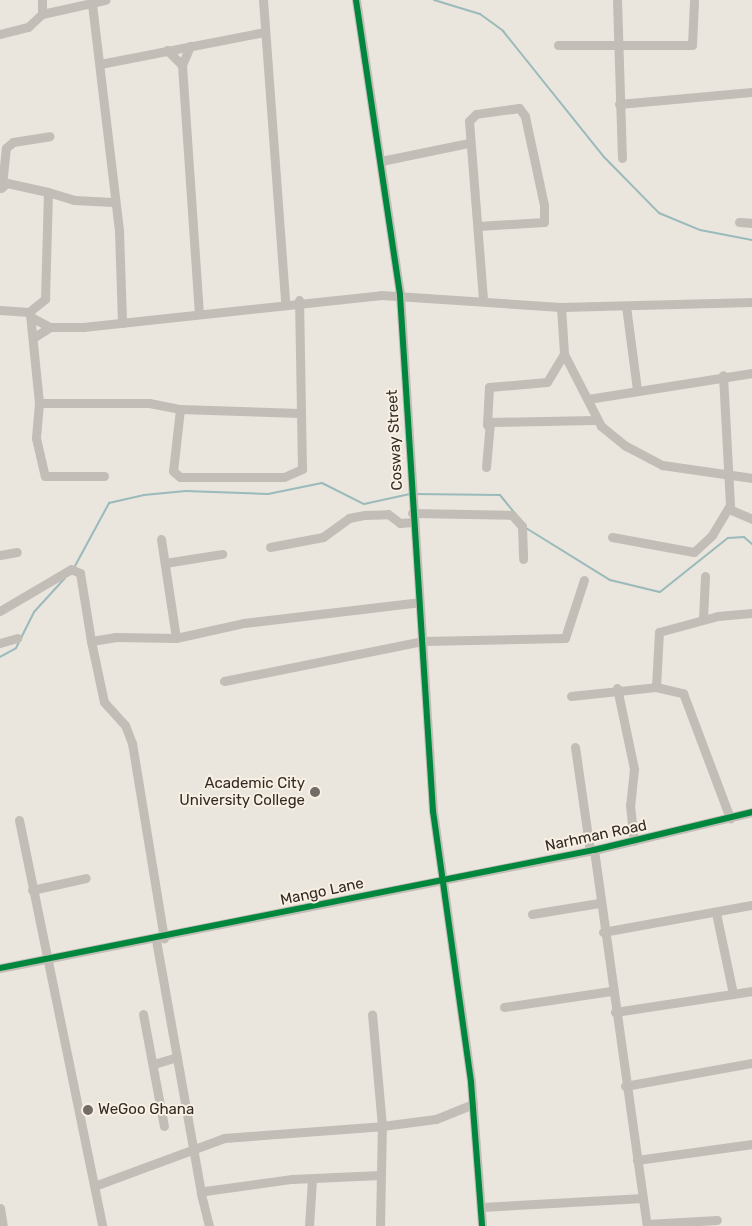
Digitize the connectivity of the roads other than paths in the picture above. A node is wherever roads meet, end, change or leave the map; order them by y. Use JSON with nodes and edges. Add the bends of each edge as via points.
{"nodes":[{"id":1,"x":42,"y":0,"type":"edge"},
{"id":2,"x":105,"y":0,"type":"edge"},
{"id":3,"x":263,"y":0,"type":"edge"},
{"id":4,"x":356,"y":0,"type":"edge"},
{"id":5,"x":617,"y":0,"type":"edge"},
{"id":6,"x":694,"y":0,"type":"edge"},
{"id":7,"x":92,"y":4,"type":"junction"},
{"id":8,"x":42,"y":14,"type":"junction"},
{"id":9,"x":265,"y":32,"type":"junction"},
{"id":10,"x":0,"y":34,"type":"edge"},
{"id":11,"x":558,"y":44,"type":"dead end"},
{"id":12,"x":190,"y":46,"type":"junction"},
{"id":13,"x":618,"y":46,"type":"junction"},
{"id":14,"x":167,"y":50,"type":"junction"},
{"id":15,"x":100,"y":64,"type":"junction"},
{"id":16,"x":182,"y":65,"type":"junction"},
{"id":17,"x":752,"y":92,"type":"edge"},
{"id":18,"x":619,"y":104,"type":"junction"},
{"id":19,"x":50,"y":136,"type":"dead end"},
{"id":20,"x":469,"y":143,"type":"junction"},
{"id":21,"x":622,"y":158,"type":"dead end"},
{"id":22,"x":381,"y":161,"type":"junction"},
{"id":23,"x":1,"y":188,"type":"edge"},
{"id":24,"x":48,"y":192,"type":"junction"},
{"id":25,"x":113,"y":202,"type":"junction"},
{"id":26,"x":738,"y":222,"type":"dead end"},
{"id":27,"x":752,"y":223,"type":"edge"},
{"id":28,"x":478,"y":226,"type":"junction"},
{"id":29,"x":400,"y":295,"type":"junction"},
{"id":30,"x":483,"y":298,"type":"junction"},
{"id":31,"x":299,"y":300,"type":"junction"},
{"id":32,"x":752,"y":302,"type":"edge"},
{"id":33,"x":285,"y":303,"type":"junction"},
{"id":34,"x":626,"y":306,"type":"junction"},
{"id":35,"x":561,"y":307,"type":"junction"},
{"id":36,"x":0,"y":310,"type":"edge"},
{"id":37,"x":199,"y":313,"type":"junction"},
{"id":38,"x":30,"y":314,"type":"junction"},
{"id":39,"x":122,"y":323,"type":"junction"},
{"id":40,"x":50,"y":327,"type":"junction"},
{"id":41,"x":33,"y":338,"type":"junction"},
{"id":42,"x":564,"y":354,"type":"junction"},
{"id":43,"x":752,"y":373,"type":"edge"},
{"id":44,"x":723,"y":376,"type":"junction"},
{"id":45,"x":637,"y":390,"type":"junction"},
{"id":46,"x":588,"y":399,"type":"junction"},
{"id":47,"x":39,"y":403,"type":"junction"},
{"id":48,"x":180,"y":409,"type":"junction"},
{"id":49,"x":300,"y":414,"type":"junction"},
{"id":50,"x":594,"y":420,"type":"junction"},
{"id":51,"x":487,"y":425,"type":"junction"},
{"id":52,"x":486,"y":467,"type":"dead end"},
{"id":53,"x":104,"y":476,"type":"dead end"},
{"id":54,"x":728,"y":476,"type":"junction"},
{"id":55,"x":752,"y":478,"type":"edge"},
{"id":56,"x":729,"y":509,"type":"junction"},
{"id":57,"x":412,"y":515,"type":"junction"},
{"id":58,"x":752,"y":519,"type":"edge"},
{"id":59,"x":612,"y":537,"type":"dead end"},
{"id":60,"x":161,"y":539,"type":"dead end"},
{"id":61,"x":270,"y":547,"type":"dead end"},
{"id":62,"x":16,"y":552,"type":"dead end"},
{"id":63,"x":222,"y":554,"type":"dead end"},
{"id":64,"x":0,"y":555,"type":"edge"},
{"id":65,"x":523,"y":559,"type":"dead end"},
{"id":66,"x":165,"y":563,"type":"junction"},
{"id":67,"x":705,"y":576,"type":"dead end"},
{"id":68,"x":584,"y":580,"type":"dead end"},
{"id":69,"x":419,"y":602,"type":"junction"},
{"id":70,"x":0,"y":611,"type":"edge"},
{"id":71,"x":752,"y":613,"type":"edge"},
{"id":72,"x":703,"y":619,"type":"junction"},
{"id":73,"x":17,"y":638,"type":"dead end"},
{"id":74,"x":176,"y":638,"type":"junction"},
{"id":75,"x":91,"y":641,"type":"junction"},
{"id":76,"x":422,"y":641,"type":"junction"},
{"id":77,"x":0,"y":643,"type":"edge"},
{"id":78,"x":224,"y":681,"type":"dead end"},
{"id":79,"x":656,"y":687,"type":"junction"},
{"id":80,"x":617,"y":688,"type":"junction"},
{"id":81,"x":571,"y":696,"type":"dead end"},
{"id":82,"x":575,"y":747,"type":"dead end"},
{"id":83,"x":752,"y":812,"type":"edge"},
{"id":84,"x":730,"y":818,"type":"junction"},
{"id":85,"x":18,"y":820,"type":"dead end"},
{"id":86,"x":634,"y":841,"type":"junction"},
{"id":87,"x":592,"y":850,"type":"junction"},
{"id":88,"x":86,"y":878,"type":"dead end"},
{"id":89,"x":444,"y":880,"type":"junction"},
{"id":90,"x":32,"y":890,"type":"junction"},
{"id":91,"x":599,"y":903,"type":"junction"},
{"id":92,"x":752,"y":905,"type":"edge"},
{"id":93,"x":716,"y":913,"type":"junction"},
{"id":94,"x":532,"y":914,"type":"dead end"},
{"id":95,"x":604,"y":932,"type":"junction"},
{"id":96,"x":160,"y":939,"type":"junction"},
{"id":97,"x":48,"y":960,"type":"junction"},
{"id":98,"x":0,"y":968,"type":"edge"},
{"id":99,"x":611,"y":991,"type":"junction"},
{"id":100,"x":752,"y":991,"type":"edge"},
{"id":101,"x":733,"y":994,"type":"junction"},
{"id":102,"x":504,"y":1007,"type":"dead end"},
{"id":103,"x":615,"y":1012,"type":"junction"},
{"id":104,"x":143,"y":1014,"type":"dead end"},
{"id":105,"x":372,"y":1014,"type":"dead end"},
{"id":106,"x":178,"y":1058,"type":"junction"},
{"id":107,"x":752,"y":1063,"type":"edge"},
{"id":108,"x":154,"y":1064,"type":"junction"},
{"id":109,"x":625,"y":1086,"type":"junction"},
{"id":110,"x":473,"y":1104,"type":"junction"},
{"id":111,"x":164,"y":1126,"type":"dead end"},
{"id":112,"x":382,"y":1126,"type":"junction"},
{"id":113,"x":752,"y":1144,"type":"edge"},
{"id":114,"x":192,"y":1147,"type":"junction"},
{"id":115,"x":637,"y":1160,"type":"junction"},
{"id":116,"x":380,"y":1175,"type":"junction"},
{"id":117,"x":312,"y":1179,"type":"junction"},
{"id":118,"x":97,"y":1185,"type":"junction"},
{"id":119,"x":201,"y":1193,"type":"junction"},
{"id":120,"x":643,"y":1198,"type":"junction"},
{"id":121,"x":482,"y":1207,"type":"junction"},
{"id":122,"x":0,"y":1208,"type":"edge"},
{"id":123,"x":717,"y":1220,"type":"dead end"},
{"id":124,"x":647,"y":1225,"type":"edge"},
{"id":125,"x":3,"y":1226,"type":"edge"},
{"id":126,"x":102,"y":1226,"type":"edge"},
{"id":127,"x":210,"y":1226,"type":"edge"},
{"id":128,"x":309,"y":1226,"type":"edge"},
{"id":129,"x":380,"y":1226,"type":"edge"},
{"id":130,"x":482,"y":1226,"type":"edge"}],
"edges":[{"from":1,"to":8,"type":"street"},
{"from":2,"to":7,"type":"street"},
{"from":3,"to":9,"type":"street"},
{"from":4,"to":22,"type":"street","name":"Cosway Street"},
{"from":5,"to":13,"type":"street"},
{"from":6,"to":13,"type":"street","via":[[694,44]]},
{"from":7,"to":8,"type":"street"},
{"from":7,"to":15,"type":"street"},
{"from":8,"to":10,"type":"street","via":[[28,27]]},
{"from":9,"to":12,"type":"street"},
{"from":9,"to":33,"type":"street"},
{"from":11,"to":13,"type":"street"},
{"from":12,"to":14,"type":"street"},
{"from":12,"to":16,"type":"street"},
{"from":13,"to":18,"type":"street"},
{"from":14,"to":15,"type":"street"},
{"from":14,"to":16,"type":"street"},
{"from":15,"to":25,"type":"street"},
{"from":16,"to":37,"type":"street"},
{"from":17,"to":18,"type":"street"},
{"from":18,"to":21,"type":"street"},
{"from":19,"to":23,"type":"street","via":[[13,142],[6,148]]},
{"from":20,"to":22,"type":"street"},
{"from":20,"to":28,"type":"street"},
{"from":20,"to":28,"type":"street","via":[[472,117],[514,107],[523,111],[546,213],[539,223]]},
{"from":22,"to":29,"type":"street","name":"Cosway Street"},
{"from":23,"to":24,"type":"street"},
{"from":24,"to":25,"type":"street","via":[[74,200]]},
{"from":24,"to":38,"type":"street","via":[[47,291],[40,306]]},
{"from":25,"to":39,"type":"street","via":[[120,247]]},
{"from":26,"to":27,"type":"street"},
{"from":28,"to":30,"type":"street"},
{"from":29,"to":30,"type":"street"},
{"from":29,"to":31,"type":"street"},
{"from":29,"to":57,"type":"street","name":"Cosway Street"},
{"from":30,"to":35,"type":"street"},
{"from":31,"to":33,"type":"street"},
{"from":31,"to":49,"type":"street"},
{"from":32,"to":34,"type":"street"},
{"from":33,"to":37,"type":"street"},
{"from":34,"to":35,"type":"street"},
{"from":34,"to":45,"type":"street"},
{"from":35,"to":42,"type":"street"},
{"from":36,"to":38,"type":"street"},
{"from":37,"to":39,"type":"street"},
{"from":38,"to":40,"type":"street"},
{"from":38,"to":41,"type":"street"},
{"from":39,"to":40,"type":"street"},
{"from":40,"to":41,"type":"street"},
{"from":41,"to":47,"type":"street"},
{"from":42,"to":46,"type":"street"},
{"from":42,"to":51,"type":"street","via":[[547,382],[489,387]]},
{"from":43,"to":44,"type":"street"},
{"from":44,"to":45,"type":"street"},
{"from":44,"to":54,"type":"street"},
{"from":45,"to":46,"type":"street"},
{"from":46,"to":50,"type":"street"},
{"from":47,"to":48,"type":"street","via":[[149,402]]},
{"from":47,"to":53,"type":"street","via":[[36,438],[45,476]]},
{"from":48,"to":49,"type":"street"},
{"from":48,"to":49,"type":"street","via":[[173,471],[180,477],[296,474],[303,462]]},
{"from":50,"to":51,"type":"street"},
{"from":50,"to":54,"type":"street","via":[[626,446],[662,465]]},
{"from":51,"to":52,"type":"street"},
{"from":54,"to":55,"type":"street"},
{"from":54,"to":56,"type":"street"},
{"from":56,"to":58,"type":"street"},
{"from":56,"to":59,"type":"street","via":[[697,552]]},
{"from":57,"to":61,"type":"street","via":[[400,523],[388,514],[349,518],[323,537]]},
{"from":57,"to":65,"type":"street","via":[[512,515],[522,526]]},
{"from":57,"to":69,"type":"street","name":"Cosway Street"},
{"from":60,"to":66,"type":"street"},
{"from":62,"to":64,"type":"street"},
{"from":63,"to":66,"type":"street"},
{"from":66,"to":74,"type":"street"},
{"from":67,"to":72,"type":"street"},
{"from":68,"to":76,"type":"street","via":[[565,638]]},
{"from":69,"to":74,"type":"street","via":[[244,623]]},
{"from":69,"to":76,"type":"street","name":"Cosway Street"},
{"from":70,"to":75,"type":"street","via":[[64,572],[76,570],[80,573]]},
{"from":71,"to":72,"type":"street"},
{"from":72,"to":79,"type":"street","via":[[656,635]]},
{"from":73,"to":77,"type":"street"},
{"from":74,"to":75,"type":"street","via":[[115,637]]},
{"from":75,"to":96,"type":"street","via":[[104,702],[125,725],[132,743]]},
{"from":76,"to":78,"type":"street"},
{"from":76,"to":89,"type":"street","name":"Cosway Street","via":[[433,804]]},
{"from":79,"to":80,"type":"street"},
{"from":79,"to":84,"type":"street","via":[[685,696]]},
{"from":80,"to":81,"type":"street"},
{"from":80,"to":86,"type":"street","via":[[634,769],[630,805]]},
{"from":82,"to":87,"type":"street"},
{"from":83,"to":84,"type":"street","name":"Narhman Road"},
{"from":84,"to":86,"type":"street","name":"Narhman Road"},
{"from":85,"to":90,"type":"street"},
{"from":86,"to":87,"type":"street","name":"Narhman Road"},
{"from":87,"to":89,"type":"street","name":"Narhman Road"},
{"from":87,"to":91,"type":"street"},
{"from":88,"to":90,"type":"street"},
{"from":89,"to":96,"type":"street","name":"Mango Lane"},
{"from":89,"to":110,"type":"street","name":"Cosway Street"},
{"from":90,"to":97,"type":"street"},
{"from":91,"to":94,"type":"street"},
{"from":91,"to":95,"type":"street"},
{"from":92,"to":93,"type":"street"},
{"from":93,"to":95,"type":"street"},
{"from":93,"to":101,"type":"street"},
{"from":95,"to":99,"type":"street"},
{"from":96,"to":97,"type":"street","name":"Mango Lane"},
{"from":96,"to":106,"type":"street"},
{"from":97,"to":98,"type":"street","name":"Mango Lane"},
{"from":97,"to":118,"type":"street"},
{"from":99,"to":102,"type":"street"},
{"from":99,"to":103,"type":"street"},
{"from":100,"to":101,"type":"street"},
{"from":101,"to":103,"type":"street"},
{"from":103,"to":109,"type":"street"},
{"from":104,"to":108,"type":"street"},
{"from":105,"to":112,"type":"street"},
{"from":106,"to":108,"type":"street"},
{"from":106,"to":114,"type":"street"},
{"from":107,"to":109,"type":"street"},
{"from":108,"to":111,"type":"street"},
{"from":109,"to":115,"type":"street"},
{"from":110,"to":112,"type":"street","via":[[436,1119]]},
{"from":110,"to":121,"type":"street","name":"Cosway Street"},
{"from":112,"to":114,"type":"street","via":[[237,1135]]},
{"from":112,"to":116,"type":"street"},
{"from":113,"to":115,"type":"street"},
{"from":114,"to":118,"type":"street"},
{"from":114,"to":119,"type":"street"},
{"from":115,"to":120,"type":"street"},
{"from":116,"to":117,"type":"street"},
{"from":116,"to":129,"type":"street"},
{"from":117,"to":119,"type":"street"},
{"from":117,"to":128,"type":"street"},
{"from":118,"to":126,"type":"street"},
{"from":119,"to":127,"type":"street"},
{"from":120,"to":121,"type":"street"},
{"from":120,"to":124,"type":"street"},
{"from":121,"to":130,"type":"street","name":"Cosway Street"},
{"from":122,"to":125,"type":"street"},
{"from":123,"to":124,"type":"street"}]}
